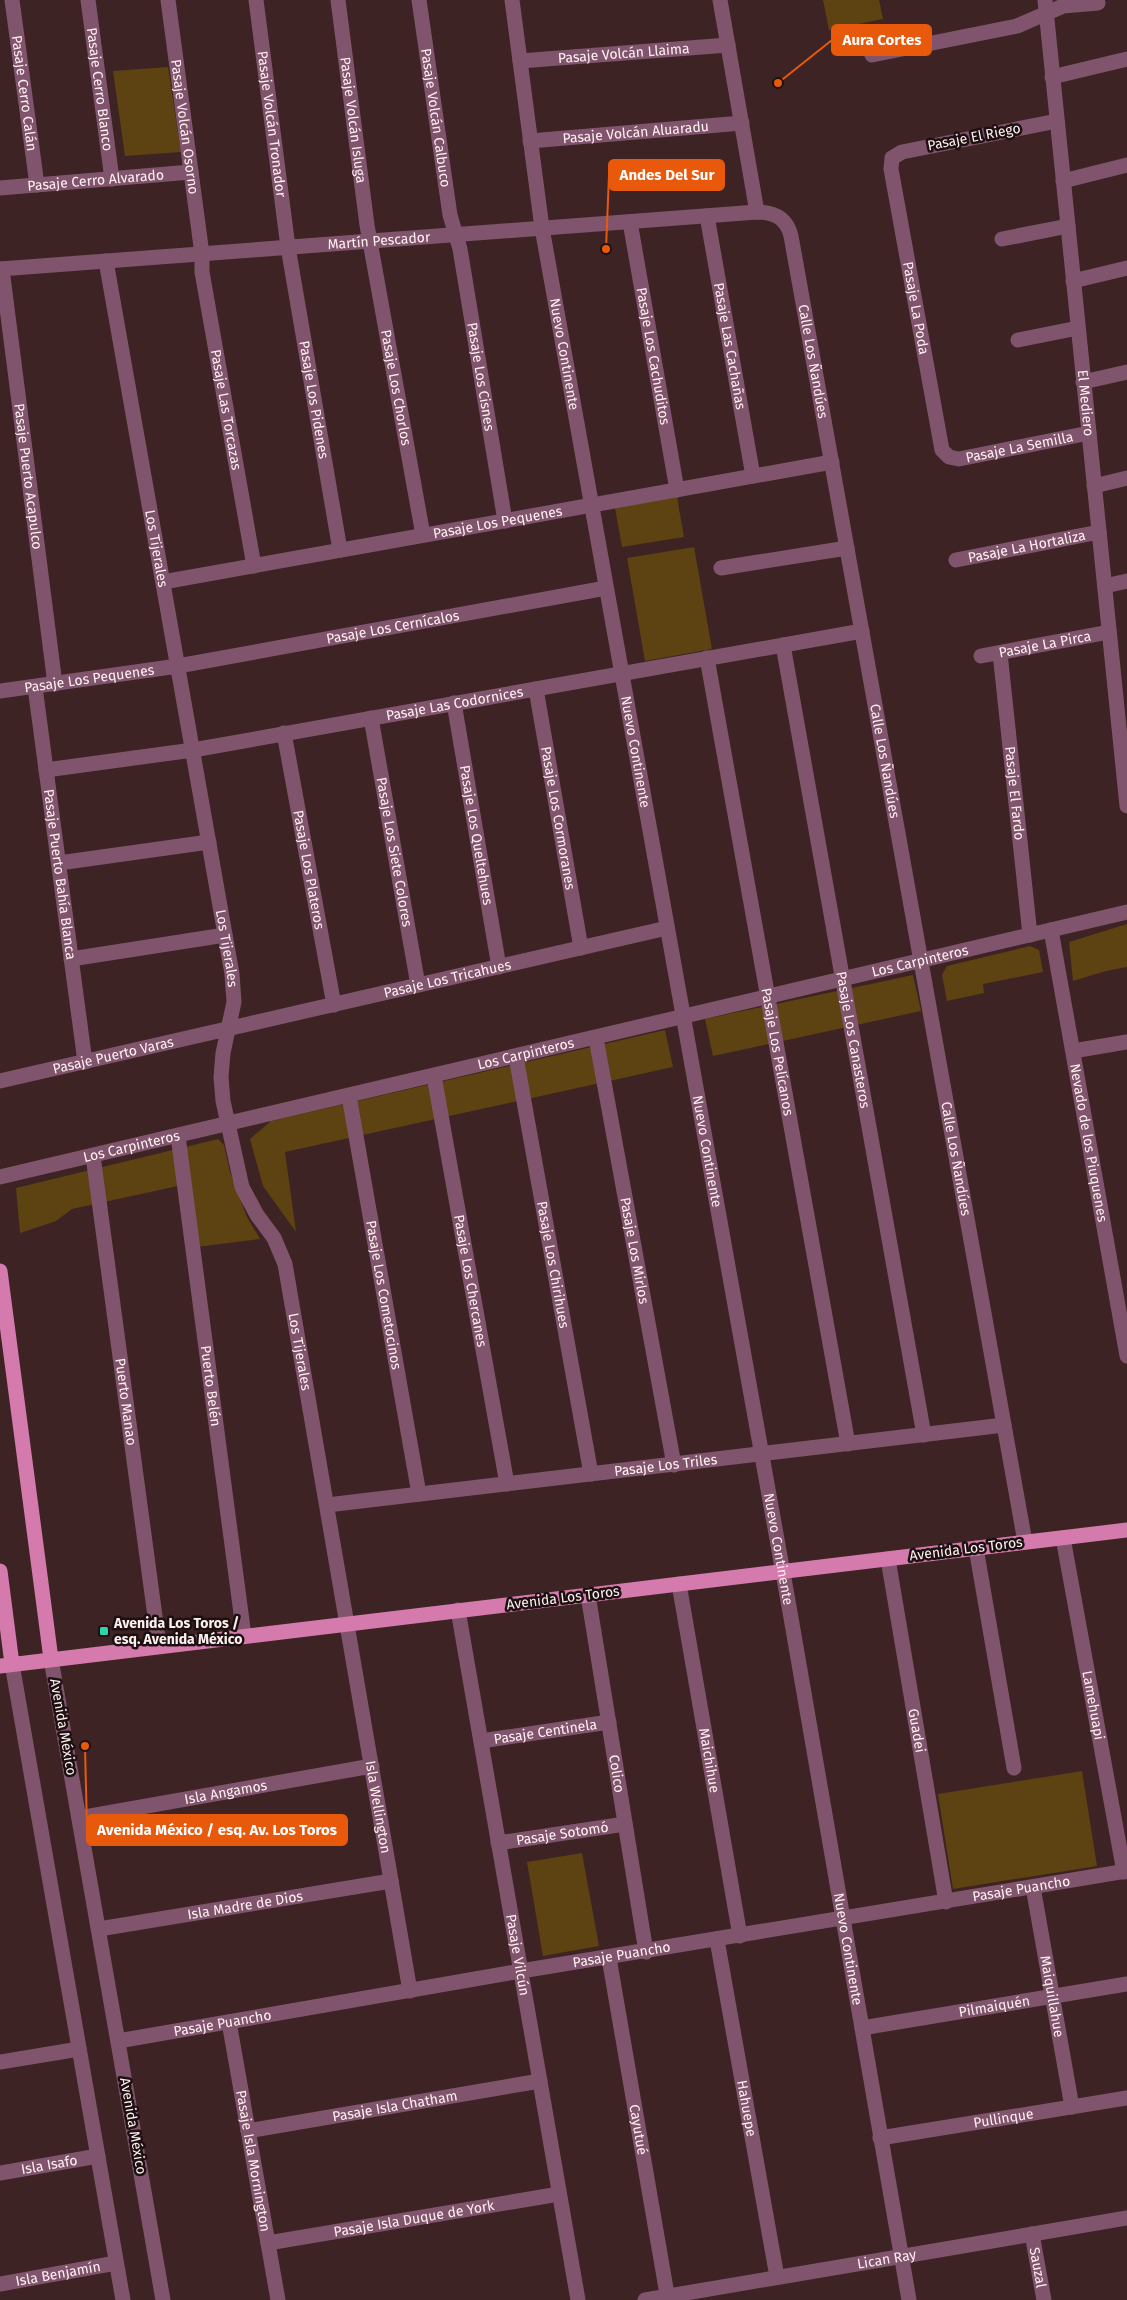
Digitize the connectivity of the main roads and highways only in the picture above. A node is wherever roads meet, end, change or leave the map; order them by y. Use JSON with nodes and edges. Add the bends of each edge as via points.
{"nodes":[{"id":1,"x":0,"y":1271,"type":"edge"},
{"id":2,"x":1127,"y":1530,"type":"edge"},
{"id":3,"x":0,"y":1571,"type":"edge"},
{"id":4,"x":52,"y":1659,"type":"junction"},
{"id":5,"x":6,"y":1665,"type":"edge"}],
"edges":[{"from":1,"to":4,"type":"main road","name":"Avenida México"},
{"from":2,"to":4,"type":"main road","name":"Avenida Los Toros"},
{"from":3,"to":5,"type":"main road"},
{"from":4,"to":5,"type":"main road","name":"Avenida Los Toros"}]}
